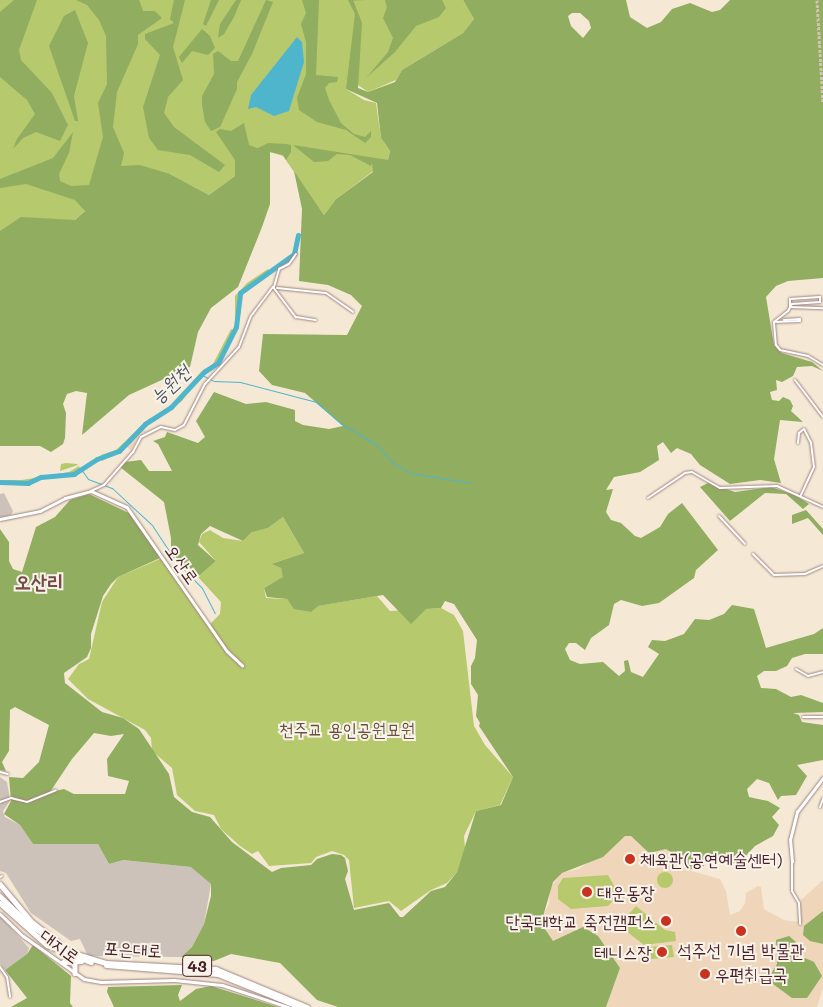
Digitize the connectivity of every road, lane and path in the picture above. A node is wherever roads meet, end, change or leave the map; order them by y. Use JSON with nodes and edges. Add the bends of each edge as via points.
{"nodes":[{"id":1,"x":296,"y":254,"type":"dead end"},
{"id":2,"x":274,"y":286,"type":"junction"},
{"id":3,"x":278,"y":288,"type":"junction"},
{"id":4,"x":790,"y":307,"type":"junction"},
{"id":5,"x":822,"y":308,"type":"edge"},
{"id":6,"x":353,"y":312,"type":"dead end"},
{"id":7,"x":316,"y":320,"type":"dead end"},
{"id":8,"x":784,"y":320,"type":"junction"},
{"id":9,"x":774,"y":322,"type":"junction"},
{"id":10,"x":823,"y":366,"type":"edge"},
{"id":11,"x":795,"y":380,"type":"dead end"},
{"id":12,"x":823,"y":417,"type":"edge"},
{"id":13,"x":798,"y":443,"type":"dead end"},
{"id":14,"x":91,"y":491,"type":"junction"},
{"id":15,"x":801,"y":496,"type":"junction"},
{"id":16,"x":648,"y":498,"type":"dead end"},
{"id":17,"x":823,"y":507,"type":"edge"},
{"id":18,"x":719,"y":516,"type":"dead end"},
{"id":19,"x":0,"y":519,"type":"edge"},
{"id":20,"x":745,"y":544,"type":"dead end"},
{"id":21,"x":753,"y":554,"type":"dead end"},
{"id":22,"x":823,"y":566,"type":"edge"},
{"id":23,"x":242,"y":665,"type":"dead end"},
{"id":24,"x":796,"y":669,"type":"dead end"},
{"id":25,"x":823,"y":672,"type":"edge"},
{"id":26,"x":803,"y":717,"type":"dead end"},
{"id":27,"x":823,"y":717,"type":"edge"},
{"id":28,"x":0,"y":772,"type":"edge"},
{"id":29,"x":8,"y":774,"type":"dead end"},
{"id":30,"x":823,"y":778,"type":"edge"},
{"id":31,"x":56,"y":790,"type":"dead end"},
{"id":32,"x":823,"y":799,"type":"edge"},
{"id":33,"x":0,"y":802,"type":"edge"},
{"id":34,"x":820,"y":807,"type":"dead end"},
{"id":35,"x":792,"y":862,"type":"joint"},
{"id":36,"x":0,"y":884,"type":"edge"},
{"id":37,"x":0,"y":896,"type":"edge"},
{"id":38,"x":0,"y":903,"type":"edge"},
{"id":39,"x":0,"y":914,"type":"edge"},
{"id":40,"x":800,"y":924,"type":"dead end"},
{"id":41,"x":86,"y":959,"type":"junction"},
{"id":42,"x":75,"y":961,"type":"junction"},
{"id":43,"x":63,"y":962,"type":"junction"},
{"id":44,"x":0,"y":968,"type":"edge"},
{"id":45,"x":75,"y":973,"type":"junction"},
{"id":46,"x":277,"y":996,"type":"junction"},
{"id":47,"x":10,"y":997,"type":"dead end"},
{"id":48,"x":305,"y":1006,"type":"edge"},
{"id":49,"x":288,"y":1007,"type":"edge"}],
"edges":[{"from":1,"to":2,"type":"street","via":[[289,264],[279,269]]},
{"from":2,"to":3,"type":"street"},
{"from":2,"to":14,"type":"street","via":[[254,312],[239,347],[211,377],[184,425],[176,430],[161,427],[142,437],[134,452],[103,486]]},
{"from":3,"to":6,"type":"street","via":[[326,292]]},
{"from":3,"to":7,"type":"street","via":[[288,309],[296,317]]},
{"from":4,"to":4,"type":"street","via":[[790,299],[820,298],[820,302]]},
{"from":4,"to":5,"type":"street"},
{"from":4,"to":9,"type":"street"},
{"from":8,"to":8,"type":"street","via":[[800,322],[800,319]]},
{"from":8,"to":9,"type":"street"},
{"from":9,"to":10,"type":"street","via":[[776,345],[780,350],[808,356]]},
{"from":11,"to":12,"type":"street"},
{"from":13,"to":15,"type":"street","via":[[799,433],[804,429],[811,443],[814,467]]},
{"from":14,"to":19,"type":"street","via":[[65,498],[40,511]]},
{"from":14,"to":23,"type":"street","name":"오산로","via":[[132,512],[227,651]]},
{"from":15,"to":16,"type":"street","via":[[777,486],[720,488],[692,472],[685,473]]},
{"from":15,"to":17,"type":"street"},
{"from":18,"to":20,"type":"street"},
{"from":21,"to":22,"type":"street","via":[[774,575],[805,574]]},
{"from":24,"to":25,"type":"street","via":[[808,676]]},
{"from":26,"to":27,"type":"street"},
{"from":28,"to":29,"type":"street"},
{"from":30,"to":35,"type":"street","via":[[797,812],[790,838]]},
{"from":31,"to":33,"type":"street","via":[[27,802],[11,798]]},
{"from":32,"to":34,"type":"street"},
{"from":35,"to":40,"type":"street","via":[[792,891],[799,903]]},
{"from":36,"to":41,"type":"highway","via":[[40,928]]},
{"from":37,"to":41,"type":"highway","name":"포은대로","number":"43","via":[[47,939]]},
{"from":38,"to":41,"type":"highway","name":"포은대로","number":"43","via":[[47,945]]},
{"from":39,"to":43,"type":"main road","name":"대지로","via":[[23,936]]},
{"from":41,"to":42,"type":"highway"},
{"from":41,"to":46,"type":"highway","name":"포은대로","number":"43","via":[[121,968],[210,973]]},
{"from":41,"to":48,"type":"highway","name":"포은대로","number":"43","via":[[216,969]]},
{"from":42,"to":43,"type":"highway"},
{"from":42,"to":45,"type":"highway"},
{"from":43,"to":45,"type":"main road","name":"대지로"},
{"from":44,"to":47,"type":"street","via":[[7,977]]},
{"from":45,"to":49,"type":"main road","name":"대지로","via":[[97,982],[174,980],[222,985]]},
{"from":46,"to":48,"type":"highway","name":"포은대로","number":"43"},
{"from":46,"to":49,"type":"highway"}]}
